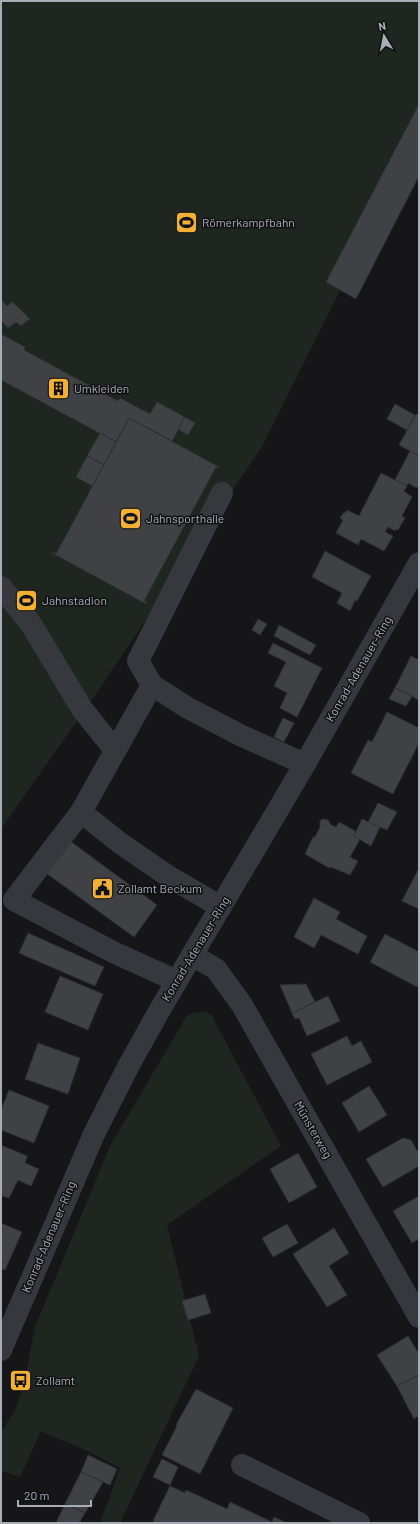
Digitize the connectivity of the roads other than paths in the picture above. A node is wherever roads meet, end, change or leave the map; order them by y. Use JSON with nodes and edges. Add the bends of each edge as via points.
{"nodes":[{"id":1,"x":222,"y":493,"type":"dead end"},
{"id":2,"x":419,"y":563,"type":"edge"},
{"id":3,"x":1,"y":587,"type":"edge"},
{"id":4,"x":152,"y":686,"type":"junction"},
{"id":5,"x":115,"y":750,"type":"junction"},
{"id":6,"x":305,"y":764,"type":"junction"},
{"id":7,"x":81,"y":812,"type":"junction"},
{"id":8,"x":221,"y":907,"type":"junction"},
{"id":9,"x":192,"y":955,"type":"junction"},
{"id":10,"x":177,"y":981,"type":"junction"},
{"id":11,"x":419,"y":1317,"type":"edge"},
{"id":12,"x":1,"y":1350,"type":"edge"},
{"id":13,"x":242,"y":1465,"type":"dead end"},
{"id":14,"x":359,"y":1523,"type":"edge"}],
"edges":[{"from":1,"to":4,"type":"street","via":[[138,661]]},
{"from":2,"to":6,"type":"street","name":"Konrad-Adenauer-Ring"},
{"from":3,"to":5,"type":"street","via":[[31,624],[82,709]]},
{"from":4,"to":5,"type":"street"},
{"from":4,"to":6,"type":"street","via":[[242,736]]},
{"from":5,"to":7,"type":"street"},
{"from":6,"to":8,"type":"street","name":"Konrad-Adenauer-Ring"},
{"from":7,"to":8,"type":"street","via":[[168,876]]},
{"from":7,"to":10,"type":"street","via":[[14,900],[113,952]]},
{"from":8,"to":9,"type":"street","name":"Konrad-Adenauer-Ring"},
{"from":9,"to":10,"type":"street","name":"Konrad-Adenauer-Ring"},
{"from":9,"to":11,"type":"street","name":"Münsterweg","via":[[216,969],[242,1005]]},
{"from":10,"to":12,"type":"street","name":"Konrad-Adenauer-Ring","via":[[129,1065],[94,1134]]},
{"from":13,"to":14,"type":"street"}]}
